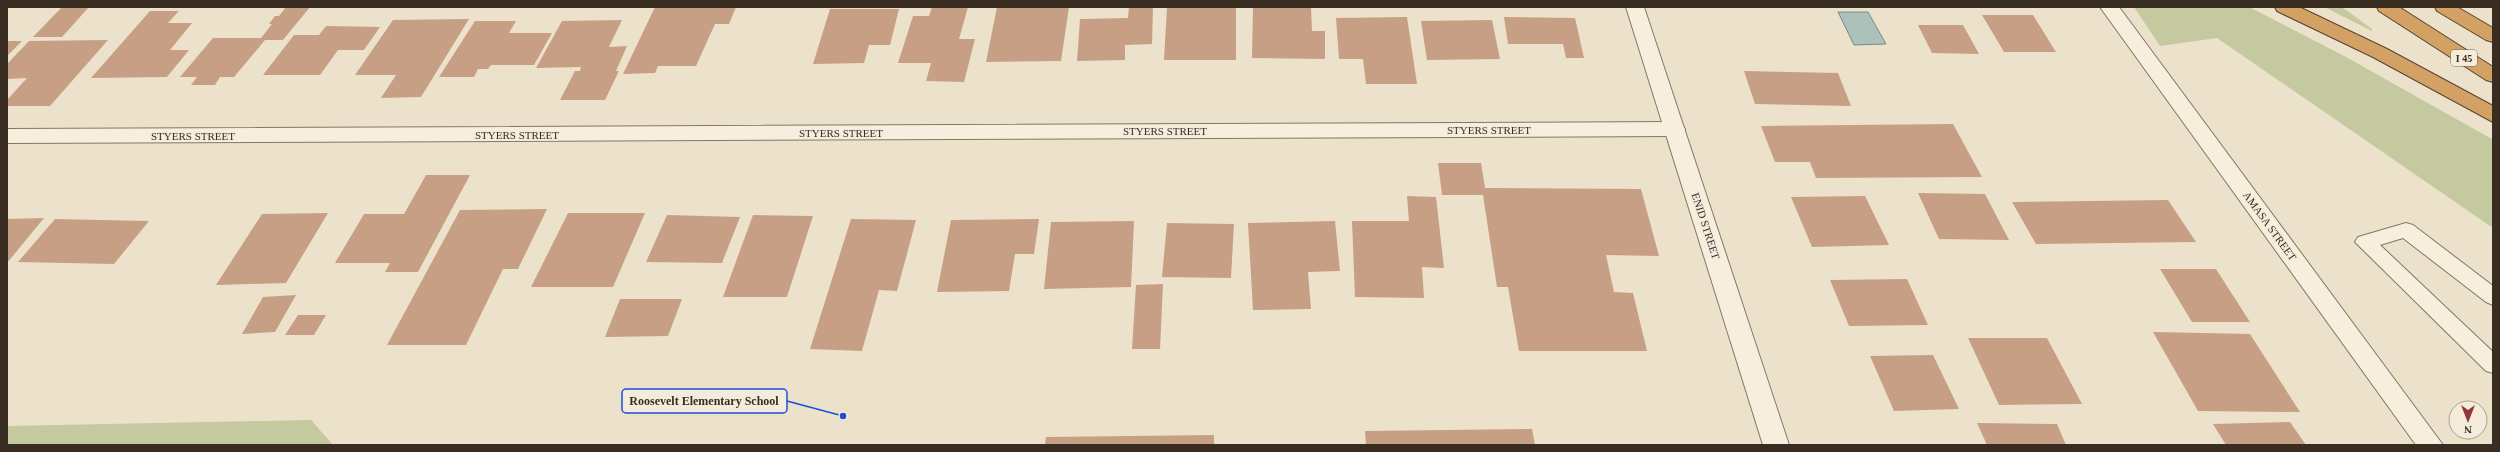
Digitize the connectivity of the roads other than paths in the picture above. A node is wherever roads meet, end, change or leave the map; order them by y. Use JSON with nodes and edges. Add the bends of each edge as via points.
{"nodes":[{"id":1,"x":1635,"y":7,"type":"edge"},
{"id":2,"x":2109,"y":7,"type":"edge"},
{"id":3,"x":2284,"y":7,"type":"edge"},
{"id":4,"x":2386,"y":7,"type":"edge"},
{"id":5,"x":2444,"y":7,"type":"edge"},
{"id":6,"x":2493,"y":36,"type":"edge"},
{"id":7,"x":2493,"y":76,"type":"edge"},
{"id":8,"x":2493,"y":115,"type":"edge"},
{"id":9,"x":1674,"y":128,"type":"junction"},
{"id":10,"x":7,"y":136,"type":"edge"},
{"id":11,"x":2493,"y":297,"type":"edge"},
{"id":12,"x":2493,"y":365,"type":"edge"},
{"id":13,"x":1776,"y":445,"type":"edge"},
{"id":14,"x":2430,"y":445,"type":"edge"}],
"edges":[{"from":1,"to":9,"type":"street","name":"ENID STREET"},
{"from":2,"to":14,"type":"street","name":"AMASA STREET"},
{"from":3,"to":8,"type":"highway","via":[[2380,53]]},
{"from":4,"to":7,"type":"highway","number":"I 45"},
{"from":5,"to":6,"type":"highway"},
{"from":9,"to":10,"type":"street","name":"STYERS STREET"},
{"from":9,"to":13,"type":"street","name":"ENID STREET"},
{"from":11,"to":12,"type":"lane","via":[[2406,230],[2366,242]]}]}
